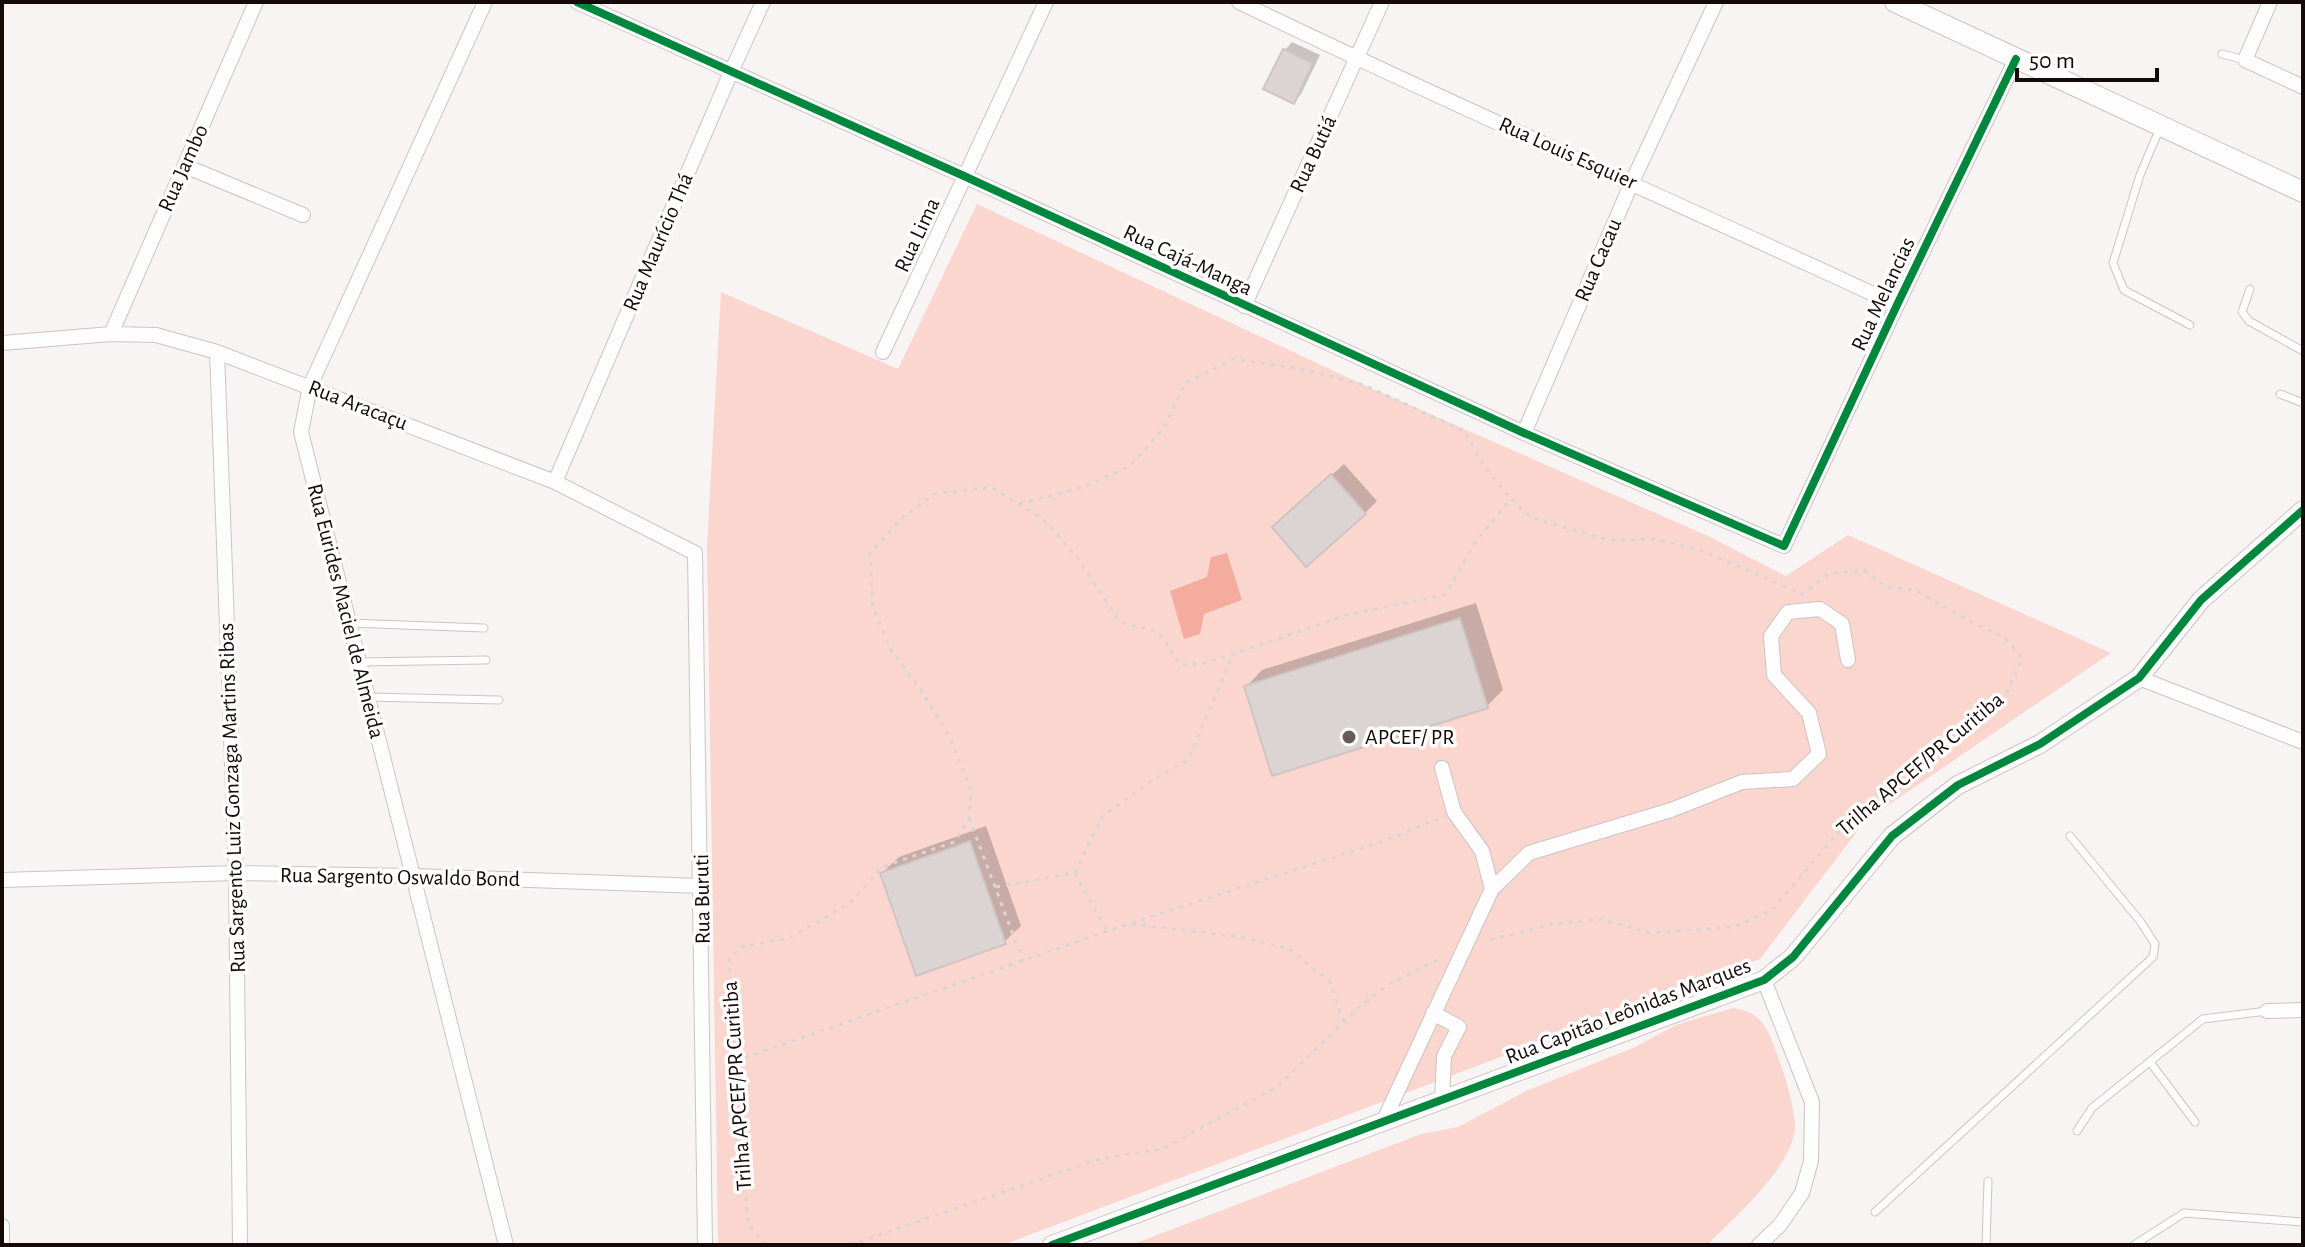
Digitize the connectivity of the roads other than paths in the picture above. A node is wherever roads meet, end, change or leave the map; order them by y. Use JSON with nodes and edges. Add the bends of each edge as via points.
{"nodes":[{"id":1,"x":256,"y":2,"type":"edge"},
{"id":2,"x":485,"y":2,"type":"edge"},
{"id":3,"x":577,"y":2,"type":"edge"},
{"id":4,"x":763,"y":2,"type":"edge"},
{"id":5,"x":1046,"y":2,"type":"edge"},
{"id":6,"x":1239,"y":2,"type":"edge"},
{"id":7,"x":1382,"y":2,"type":"edge"},
{"id":8,"x":1716,"y":2,"type":"edge"},
{"id":9,"x":1895,"y":2,"type":"edge"},
{"id":10,"x":2270,"y":2,"type":"edge"},
{"id":11,"x":2222,"y":54,"type":"dead end"},
{"id":12,"x":1356,"y":59,"type":"junction"},
{"id":13,"x":2016,"y":59,"type":"junction"},
{"id":14,"x":2245,"y":60,"type":"junction"},
{"id":15,"x":731,"y":72,"type":"junction"},
{"id":16,"x":2303,"y":87,"type":"edge"},
{"id":17,"x":2161,"y":126,"type":"junction"},
{"id":18,"x":185,"y":166,"type":"junction"},
{"id":19,"x":964,"y":176,"type":"junction"},
{"id":20,"x":1632,"y":182,"type":"junction"},
{"id":21,"x":2303,"y":192,"type":"edge"},
{"id":22,"x":303,"y":215,"type":"dead end"},
{"id":23,"x":2250,"y":289,"type":"dead end"},
{"id":24,"x":1897,"y":305,"type":"junction"},
{"id":25,"x":1244,"y":306,"type":"junction"},
{"id":26,"x":2190,"y":325,"type":"dead end"},
{"id":27,"x":111,"y":334,"type":"junction"},
{"id":28,"x":2,"y":343,"type":"edge"},
{"id":29,"x":2303,"y":351,"type":"edge"},
{"id":30,"x":217,"y":352,"type":"junction"},
{"id":31,"x":883,"y":352,"type":"dead end"},
{"id":32,"x":310,"y":386,"type":"junction"},
{"id":33,"x":2280,"y":394,"type":"dead end"},
{"id":34,"x":2303,"y":403,"type":"edge"},
{"id":35,"x":1524,"y":433,"type":"junction"},
{"id":36,"x":555,"y":482,"type":"junction"},
{"id":37,"x":2299,"y":518,"type":"edge"},
{"id":38,"x":1784,"y":546,"type":"joint"},
{"id":39,"x":695,"y":553,"type":"joint"},
{"id":40,"x":349,"y":623,"type":"junction"},
{"id":41,"x":484,"y":628,"type":"dead end"},
{"id":42,"x":486,"y":660,"type":"dead end"},
{"id":43,"x":1848,"y":660,"type":"dead end"},
{"id":44,"x":359,"y":662,"type":"junction"},
{"id":45,"x":2139,"y":678,"type":"junction"},
{"id":46,"x":368,"y":697,"type":"junction"},
{"id":47,"x":499,"y":700,"type":"dead end"},
{"id":48,"x":2303,"y":742,"type":"edge"},
{"id":49,"x":1442,"y":768,"type":"dead end"},
{"id":50,"x":2070,"y":836,"type":"dead end"},
{"id":51,"x":236,"y":873,"type":"junction"},
{"id":52,"x":413,"y":876,"type":"junction"},
{"id":53,"x":2,"y":880,"type":"edge"},
{"id":54,"x":702,"y":886,"type":"junction"},
{"id":55,"x":1492,"y":889,"type":"junction"},
{"id":56,"x":1764,"y":980,"type":"junction"},
{"id":57,"x":2303,"y":1010,"type":"edge"},
{"id":58,"x":2267,"y":1011,"type":"joint"},
{"id":59,"x":1433,"y":1013,"type":"junction"},
{"id":60,"x":1418,"y":1043,"type":"junction"},
{"id":61,"x":1444,"y":1056,"type":"junction"},
{"id":62,"x":2150,"y":1062,"type":"junction"},
{"id":63,"x":1442,"y":1100,"type":"junction"},
{"id":64,"x":1383,"y":1122,"type":"junction"},
{"id":65,"x":2195,"y":1122,"type":"dead end"},
{"id":66,"x":2077,"y":1131,"type":"dead end"},
{"id":67,"x":1988,"y":1181,"type":"dead end"},
{"id":68,"x":1875,"y":1212,"type":"dead end"},
{"id":69,"x":2303,"y":1222,"type":"edge"},
{"id":70,"x":2,"y":1226,"type":"edge"},
{"id":71,"x":2,"y":1245,"type":"edge"},
{"id":72,"x":240,"y":1245,"type":"edge"},
{"id":73,"x":506,"y":1245,"type":"edge"},
{"id":74,"x":705,"y":1245,"type":"edge"},
{"id":75,"x":1052,"y":1245,"type":"edge"},
{"id":76,"x":1759,"y":1245,"type":"edge"},
{"id":77,"x":1986,"y":1245,"type":"edge"},
{"id":78,"x":2134,"y":1245,"type":"edge"}],
"edges":[{"from":1,"to":18,"type":"street","name":"Rua Jambo"},
{"from":2,"to":32,"type":"street","name":"Rua Eurides Maciel de Almeida"},
{"from":3,"to":15,"type":"street","name":"Rua Cajá-Manga"},
{"from":4,"to":15,"type":"street","name":"Rua Maurício Thá"},
{"from":5,"to":19,"type":"street","name":"Rua Lima"},
{"from":6,"to":12,"type":"street","name":"Rua Louis Esquier"},
{"from":7,"to":12,"type":"street","name":"Rua Butiá"},
{"from":8,"to":20,"type":"street","name":"Rua Cacau"},
{"from":9,"to":13,"type":"main road"},
{"from":10,"to":14,"type":"street"},
{"from":11,"to":14,"type":"lane"},
{"from":12,"to":20,"type":"street","name":"Rua Louis Esquier"},
{"from":12,"to":25,"type":"street","name":"Rua Butiá"},
{"from":13,"to":17,"type":"main road"},
{"from":13,"to":24,"type":"street","name":"Rua Melancias"},
{"from":14,"to":16,"type":"street"},
{"from":15,"to":19,"type":"street","name":"Rua Cajá-Manga"},
{"from":15,"to":36,"type":"street","name":"Rua Maurício Thá"},
{"from":17,"to":21,"type":"main road"},
{"from":17,"to":26,"type":"lane","via":[[2113,263],[2124,290]]},
{"from":18,"to":22,"type":"street"},
{"from":18,"to":27,"type":"street","name":"Rua Jambo"},
{"from":19,"to":25,"type":"street","name":"Rua Cajá-Manga"},
{"from":19,"to":31,"type":"street","name":"Rua Lima"},
{"from":20,"to":24,"type":"street","name":"Rua Louis Esquier"},
{"from":20,"to":35,"type":"street","name":"Rua Cacau"},
{"from":23,"to":29,"type":"lane","via":[[2242,312],[2249,321]]},
{"from":24,"to":38,"type":"street","name":"Rua Melancias"},
{"from":25,"to":35,"type":"street","name":"Rua Cajá-Manga"},
{"from":27,"to":28,"type":"street","name":"Rua Aracaçu"},
{"from":27,"to":30,"type":"street","name":"Rua Aracaçu","via":[[156,335]]},
{"from":30,"to":32,"type":"street","name":"Rua Aracaçu"},
{"from":30,"to":51,"type":"street","name":"Rua Sargento Luiz Gonzaga Martins Ribas"},
{"from":32,"to":36,"type":"street","name":"Rua Aracaçu"},
{"from":32,"to":40,"type":"street","name":"Rua Eurides Maciel de Almeida","via":[[301,432]]},
{"from":33,"to":34,"type":"lane"},
{"from":35,"to":38,"type":"street","name":"Rua Cajá-Manga"},
{"from":36,"to":39,"type":"street","name":"Rua Aracaçu"},
{"from":37,"to":45,"type":"street","name":"Rua Capitão Leônidas Marques","via":[[2201,600]]},
{"from":39,"to":54,"type":"street","name":"Rua Buruti"},
{"from":40,"to":41,"type":"lane"},
{"from":40,"to":44,"type":"street","name":"Rua Eurides Maciel de Almeida"},
{"from":42,"to":44,"type":"lane"},
{"from":43,"to":55,"type":"street","via":[[1842,624],[1820,609],[1788,612],[1771,636],[1774,675],[1809,713],[1819,754],[1802,771],[1793,779],[1742,782],[1671,810],[1529,853]]},
{"from":44,"to":46,"type":"street","name":"Rua Eurides Maciel de Almeida"},
{"from":45,"to":48,"type":"street"},
{"from":45,"to":56,"type":"street","name":"Rua Capitão Leônidas Marques","via":[[2040,744],[1958,785],[1892,836],[1793,957]]},
{"from":46,"to":47,"type":"lane"},
{"from":46,"to":52,"type":"street","name":"Rua Eurides Maciel de Almeida"},
{"from":49,"to":55,"type":"street","via":[[1454,812],[1482,851]]},
{"from":50,"to":68,"type":"lane","via":[[2140,921],[2155,944],[2153,957]]},
{"from":51,"to":52,"type":"street","name":"Rua Sargento Oswaldo Bond"},
{"from":51,"to":53,"type":"street","name":"Rua Sargento Oswaldo Bond"},
{"from":51,"to":72,"type":"street","name":"Rua Sargento Luiz Gonzaga Martins Ribas"},
{"from":52,"to":54,"type":"street","name":"Rua Sargento Oswaldo Bond"},
{"from":52,"to":73,"type":"street","name":"Rua Eurides Maciel de Almeida"},
{"from":54,"to":74,"type":"street","name":"Rua Buruti"},
{"from":55,"to":59,"type":"street"},
{"from":56,"to":63,"type":"street","name":"Rua Capitão Leônidas Marques"},
{"from":56,"to":76,"type":"street","via":[[1812,1102],[1811,1161],[1802,1193]]},
{"from":57,"to":58,"type":"street"},
{"from":58,"to":62,"type":"lane","via":[[2203,1019]]},
{"from":59,"to":60,"type":"street"},
{"from":59,"to":61,"type":"street","via":[[1459,1027]]},
{"from":60,"to":61,"type":"street"},
{"from":60,"to":64,"type":"street"},
{"from":61,"to":63,"type":"street"},
{"from":62,"to":65,"type":"lane"},
{"from":62,"to":66,"type":"lane","via":[[2092,1108]]},
{"from":63,"to":64,"type":"street","name":"Rua Capitão Leônidas Marques"},
{"from":64,"to":75,"type":"street","name":"Rua Capitão Leônidas Marques"},
{"from":67,"to":77,"type":"lane"},
{"from":69,"to":78,"type":"lane","via":[[2184,1213]]},
{"from":70,"to":71,"type":"street"}]}
